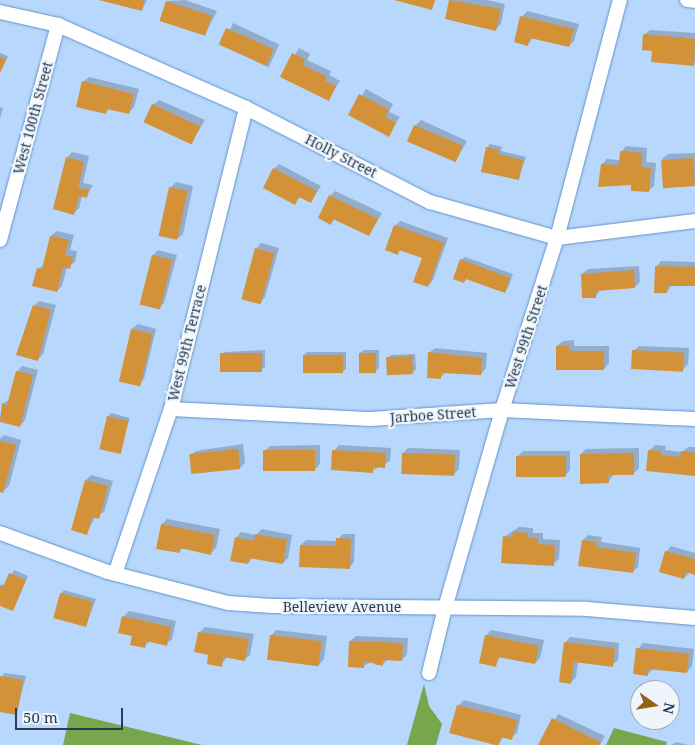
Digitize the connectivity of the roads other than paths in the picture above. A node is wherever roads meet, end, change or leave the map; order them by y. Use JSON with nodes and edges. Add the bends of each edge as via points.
{"nodes":[{"id":1,"x":620,"y":0,"type":"edge"},
{"id":2,"x":687,"y":0,"type":"edge"},
{"id":3,"x":695,"y":1,"type":"edge"},
{"id":4,"x":0,"y":12,"type":"edge"},
{"id":5,"x":58,"y":25,"type":"junction"},
{"id":6,"x":246,"y":108,"type":"junction"},
{"id":7,"x":695,"y":221,"type":"edge"},
{"id":8,"x":558,"y":238,"type":"junction"},
{"id":9,"x":0,"y":240,"type":"edge"},
{"id":10,"x":171,"y":409,"type":"junction"},
{"id":11,"x":502,"y":410,"type":"junction"},
{"id":12,"x":695,"y":419,"type":"edge"},
{"id":13,"x":0,"y":533,"type":"edge"},
{"id":14,"x":115,"y":574,"type":"junction"},
{"id":15,"x":445,"y":608,"type":"junction"},
{"id":16,"x":695,"y":618,"type":"edge"},
{"id":17,"x":429,"y":673,"type":"dead end"}],
"edges":[{"from":1,"to":8,"type":"street","name":"West 99th Street"},
{"from":2,"to":3,"type":"street"},
{"from":4,"to":5,"type":"street","name":"Holly Street"},
{"from":5,"to":6,"type":"street","name":"Holly Street"},
{"from":5,"to":9,"type":"street","name":"West 100th Street"},
{"from":6,"to":8,"type":"street","name":"Holly Street","via":[[430,202]]},
{"from":6,"to":10,"type":"street","name":"West 99th Terrace"},
{"from":7,"to":8,"type":"street","name":"Holly Street"},
{"from":8,"to":11,"type":"street","name":"West 99th Street"},
{"from":10,"to":11,"type":"street","name":"Jarboe Street","via":[[371,419]]},
{"from":10,"to":14,"type":"street","name":"West 99th Terrace"},
{"from":11,"to":12,"type":"street","name":"Jarboe Street"},
{"from":11,"to":15,"type":"street","name":"West 99th Street"},
{"from":13,"to":14,"type":"street","name":"Belleview Avenue"},
{"from":14,"to":15,"type":"street","name":"Belleview Avenue","via":[[228,603]]},
{"from":15,"to":16,"type":"street","name":"Belleview Avenue","via":[[587,609]]},
{"from":15,"to":17,"type":"street","name":"West 99th Street"}]}
